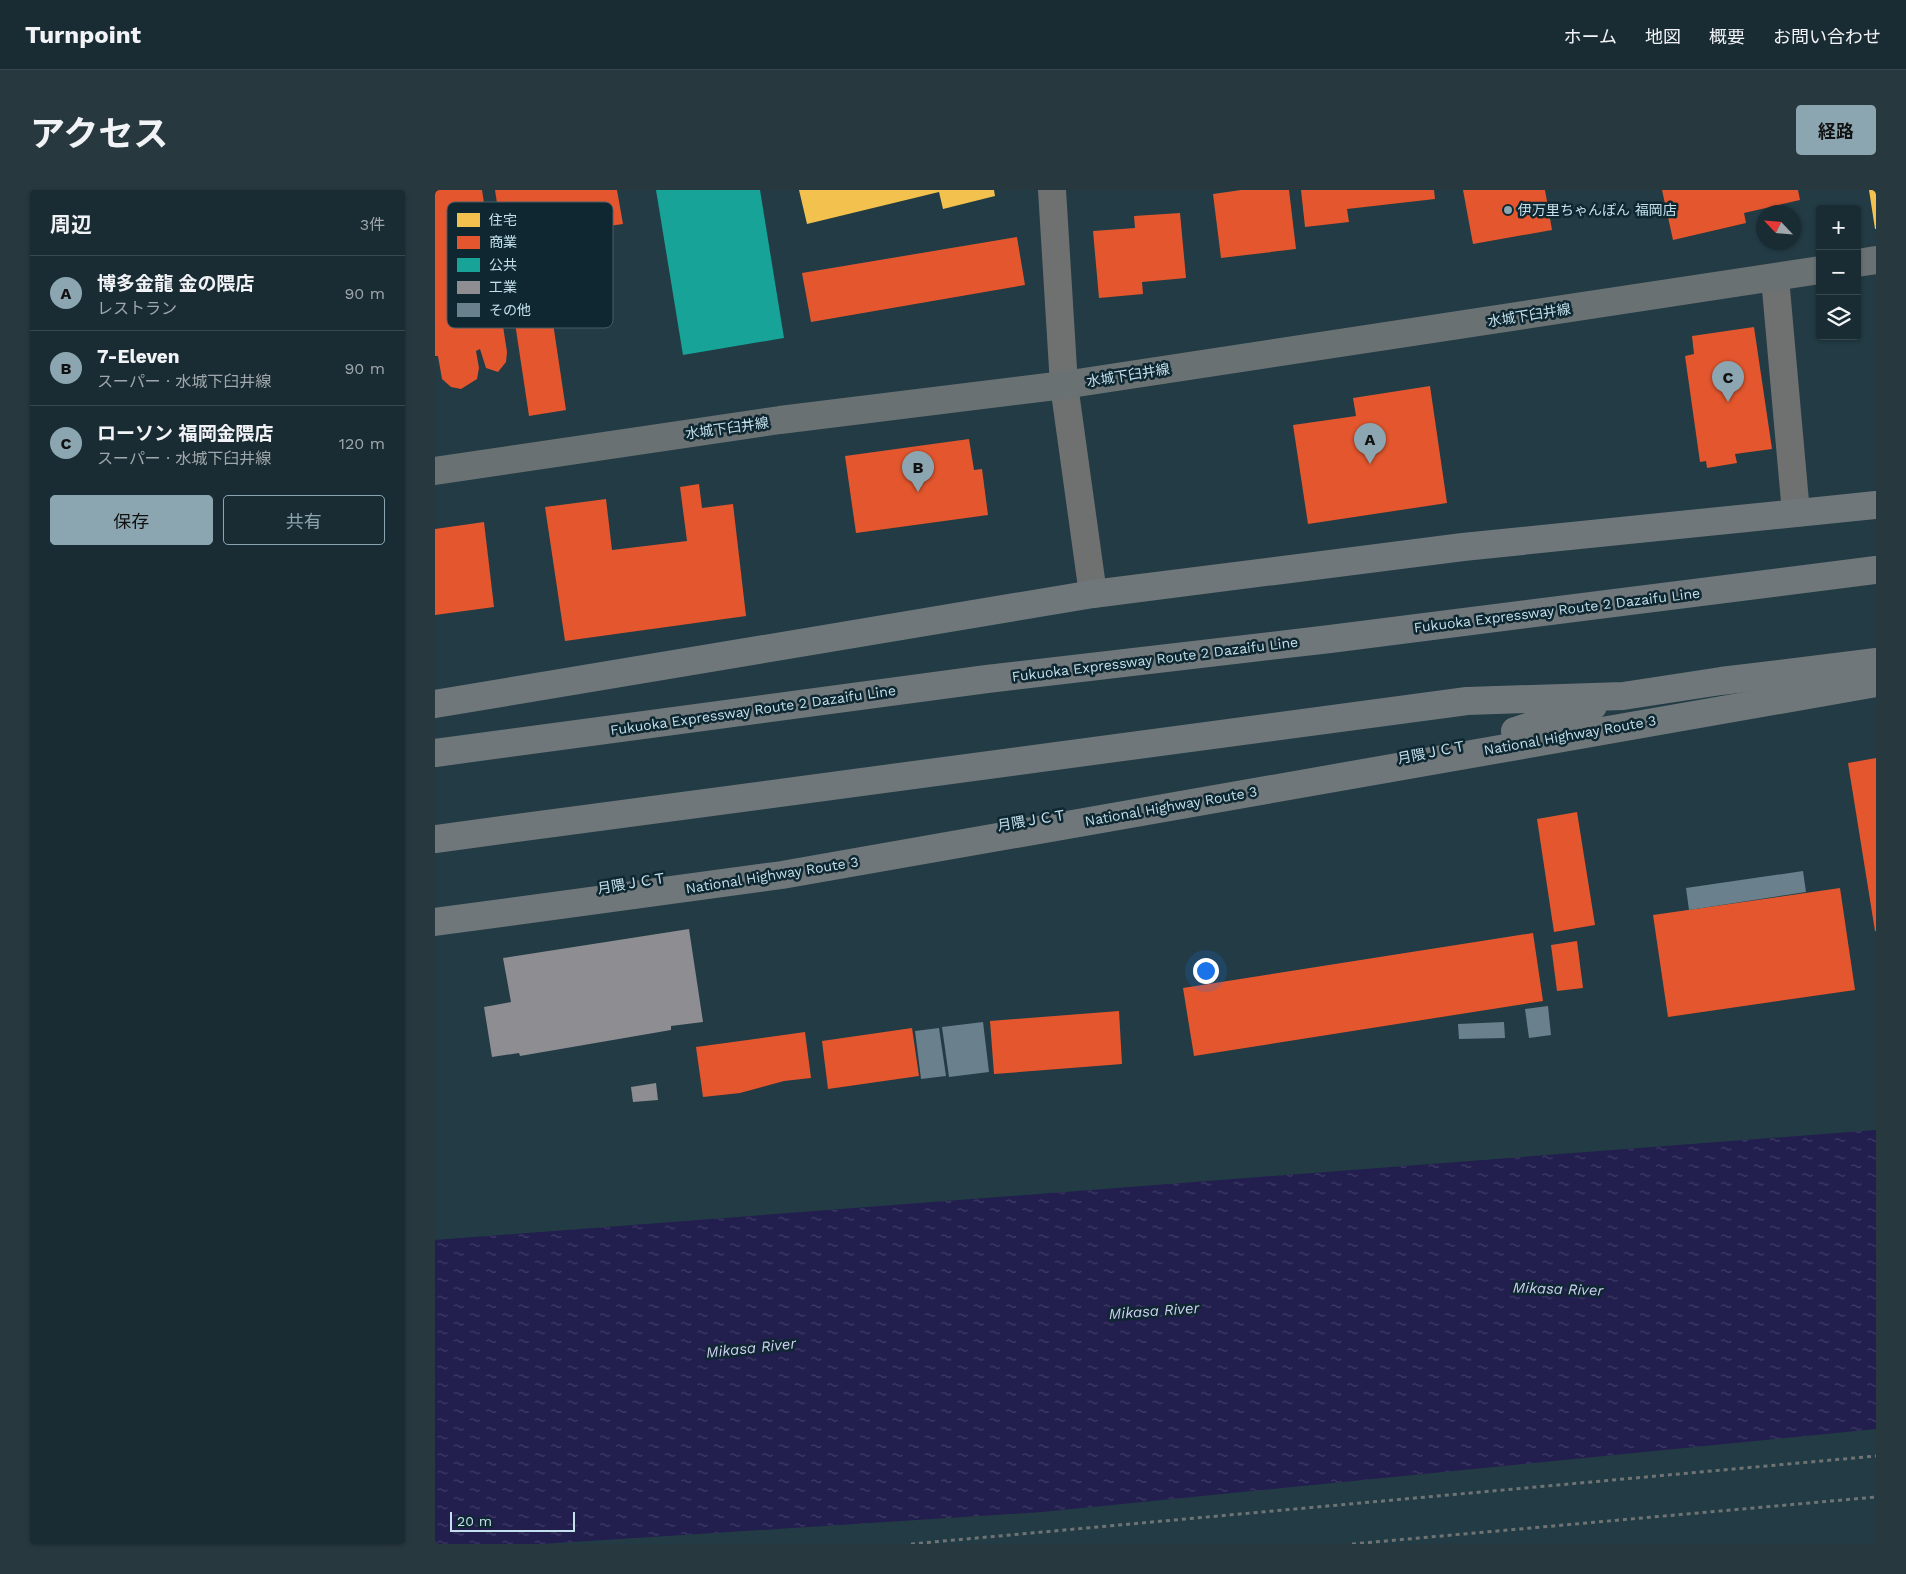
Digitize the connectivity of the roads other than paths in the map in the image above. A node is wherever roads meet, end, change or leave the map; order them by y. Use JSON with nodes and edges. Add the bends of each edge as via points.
{"nodes":[{"id":1,"x":1052,"y":190,"type":"edge"},
{"id":2,"x":1876,"y":260,"type":"edge"},
{"id":3,"x":1861,"y":262,"type":"edge"},
{"id":4,"x":1816,"y":271,"type":"edge"},
{"id":5,"x":1775,"y":278,"type":"junction"},
{"id":6,"x":1064,"y":385,"type":"junction"},
{"id":7,"x":435,"y":471,"type":"edge"},
{"id":8,"x":1876,"y":505,"type":"edge"},
{"id":9,"x":1796,"y":513,"type":"junction"},
{"id":10,"x":1876,"y":570,"type":"edge"},
{"id":11,"x":1093,"y":594,"type":"junction"},
{"id":12,"x":1876,"y":662,"type":"edge"},
{"id":13,"x":1876,"y":683,"type":"edge"},
{"id":14,"x":1623,"y":696,"type":"junction"},
{"id":15,"x":435,"y":704,"type":"edge"},
{"id":16,"x":443,"y":751,"type":"edge"},
{"id":17,"x":435,"y":839,"type":"edge"},
{"id":18,"x":435,"y":915,"type":"edge"},
{"id":19,"x":435,"y":922,"type":"edge"}],
"edges":[{"from":1,"to":6,"type":"street"},
{"from":2,"to":3,"type":"main road"},
{"from":4,"to":5,"type":"main road","name":"水城下臼井線"},
{"from":5,"to":6,"type":"main road","name":"水城下臼井線"},
{"from":5,"to":9,"type":"street"},
{"from":6,"to":7,"type":"main road","name":"水城下臼井線","via":[[780,420]]},
{"from":6,"to":11,"type":"street"},
{"from":8,"to":9,"type":"highway"},
{"from":9,"to":11,"type":"highway","via":[[1463,547]]},
{"from":10,"to":16,"type":"highway","name":"Fukuoka Expressway Route 2 Dazaifu Line","via":[[987,679]]},
{"from":11,"to":15,"type":"highway"},
{"from":12,"to":14,"type":"highway"},
{"from":13,"to":19,"type":"highway","name":"National Highway Route 3","via":[[783,875]]},
{"from":14,"to":17,"type":"highway","via":[[1467,701]]},
{"from":14,"to":18,"type":"highway","name":"月隈ＪＣＴ","via":[[1473,744],[1315,775]]}]}
